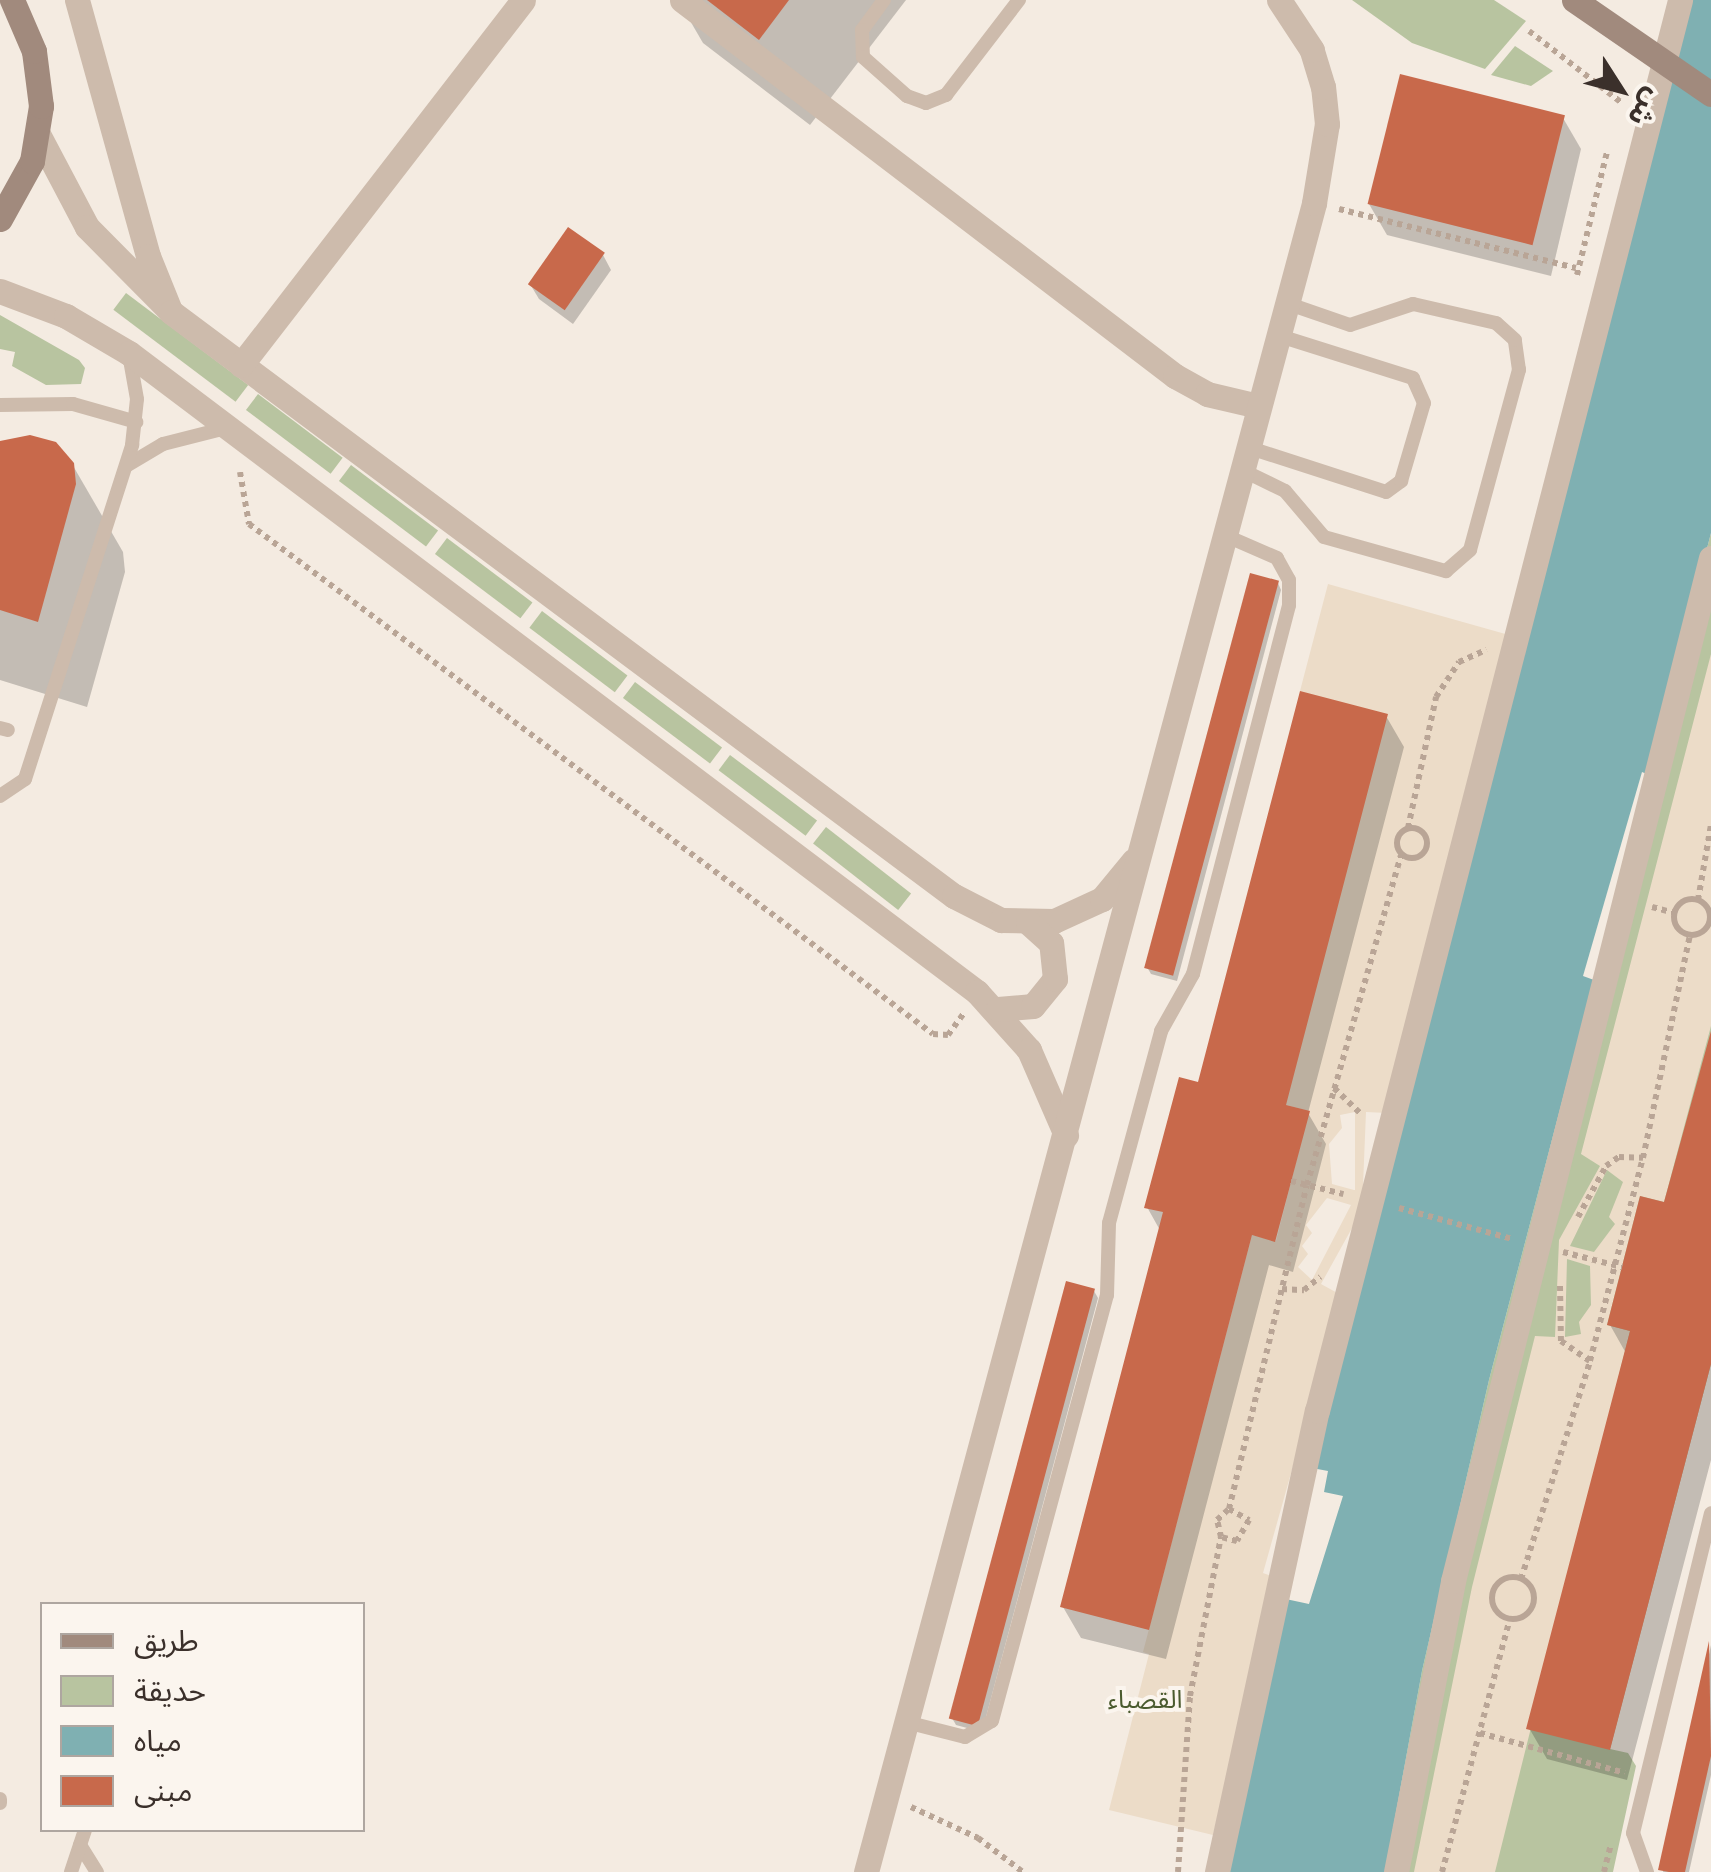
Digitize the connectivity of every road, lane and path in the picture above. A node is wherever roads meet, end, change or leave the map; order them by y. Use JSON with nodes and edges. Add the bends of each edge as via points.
{"nodes":[{"id":1,"x":12,"y":0,"type":"edge"},
{"id":2,"x":77,"y":0,"type":"edge"},
{"id":3,"x":522,"y":0,"type":"edge"},
{"id":4,"x":682,"y":0,"type":"edge"},
{"id":5,"x":884,"y":0,"type":"edge"},
{"id":6,"x":1018,"y":0,"type":"edge"},
{"id":7,"x":1279,"y":0,"type":"edge"},
{"id":8,"x":1574,"y":0,"type":"edge"},
{"id":9,"x":1680,"y":0,"type":"edge"},
{"id":10,"x":1529,"y":31,"type":"dead end"},
{"id":11,"x":1711,"y":94,"type":"edge"},
{"id":12,"x":1646,"y":124,"type":"junction"},
{"id":13,"x":38,"y":134,"type":"junction"},
{"id":14,"x":1314,"y":203,"type":"junction"},
{"id":15,"x":0,"y":219,"type":"edge"},
{"id":16,"x":1576,"y":268,"type":"dead end"},
{"id":17,"x":0,"y":291,"type":"edge"},
{"id":18,"x":1286,"y":303,"type":"junction"},
{"id":19,"x":171,"y":312,"type":"junction"},
{"id":20,"x":1277,"y":335,"type":"junction"},
{"id":21,"x":129,"y":353,"type":"junction"},
{"id":22,"x":240,"y":365,"type":"junction"},
{"id":23,"x":0,"y":405,"type":"edge"},
{"id":24,"x":1258,"y":406,"type":"junction"},
{"id":25,"x":136,"y":422,"type":"junction"},
{"id":26,"x":226,"y":428,"type":"junction"},
{"id":27,"x":1244,"y":458,"type":"junction"},
{"id":28,"x":226,"y":463,"type":"dead end"},
{"id":29,"x":126,"y":467,"type":"junction"},
{"id":30,"x":1224,"y":536,"type":"junction"},
{"id":31,"x":1711,"y":558,"type":"edge"},
{"id":32,"x":0,"y":796,"type":"edge"},
{"id":33,"x":1711,"y":825,"type":"edge"},
{"id":34,"x":1143,"y":848,"type":"junction"},
{"id":35,"x":1400,"y":855,"type":"junction"},
{"id":36,"x":1698,"y":900,"type":"junction"},
{"id":37,"x":1646,"y":905,"type":"dead end"},
{"id":38,"x":1674,"y":913,"type":"junction"},
{"id":39,"x":1028,"y":922,"type":"junction"},
{"id":40,"x":1690,"y":935,"type":"junction"},
{"id":41,"x":977,"y":992,"type":"junction"},
{"id":42,"x":998,"y":1010,"type":"junction"},
{"id":43,"x":1066,"y":1135,"type":"junction"},
{"id":44,"x":1643,"y":1158,"type":"junction"},
{"id":45,"x":1291,"y":1181,"type":"dead end"},
{"id":46,"x":1306,"y":1185,"type":"junction"},
{"id":47,"x":1327,"y":1190,"type":"dead end"},
{"id":48,"x":1384,"y":1204,"type":"dead end"},
{"id":49,"x":1575,"y":1222,"type":"dead end"},
{"id":50,"x":1568,"y":1238,"type":"dead end"},
{"id":51,"x":1518,"y":1240,"type":"dead end"},
{"id":52,"x":1570,"y":1254,"type":"dead end"},
{"id":53,"x":1618,"y":1266,"type":"junction"},
{"id":54,"x":1590,"y":1361,"type":"junction"},
{"id":55,"x":1229,"y":1509,"type":"junction"},
{"id":56,"x":1711,"y":1513,"type":"edge"},
{"id":57,"x":1221,"y":1536,"type":"junction"},
{"id":58,"x":1521,"y":1578,"type":"junction"},
{"id":59,"x":1510,"y":1618,"type":"junction"},
{"id":60,"x":906,"y":1722,"type":"junction"},
{"id":61,"x":1480,"y":1733,"type":"junction"},
{"id":62,"x":1626,"y":1782,"type":"dead end"},
{"id":63,"x":887,"y":1796,"type":"junction"},
{"id":64,"x":84,"y":1832,"type":"edge"},
{"id":65,"x":1613,"y":1836,"type":"dead end"},
{"id":66,"x":80,"y":1846,"type":"junction"},
{"id":67,"x":71,"y":1872,"type":"edge"},
{"id":68,"x":97,"y":1872,"type":"edge"},
{"id":69,"x":866,"y":1872,"type":"edge"},
{"id":70,"x":1023,"y":1872,"type":"edge"},
{"id":71,"x":1178,"y":1872,"type":"edge"},
{"id":72,"x":1217,"y":1872,"type":"edge"},
{"id":73,"x":1396,"y":1872,"type":"edge"},
{"id":74,"x":1442,"y":1872,"type":"edge"},
{"id":75,"x":1604,"y":1872,"type":"edge"},
{"id":76,"x":1647,"y":1872,"type":"edge"}],
"edges":[{"from":1,"to":13,"type":"main road","via":[[34,52]]},
{"from":2,"to":19,"type":"street","via":[[148,256]]},
{"from":3,"to":22,"type":"street"},
{"from":4,"to":24,"type":"street","via":[[1175,376],[1206,394]]},
{"from":5,"to":6,"type":"lane","via":[[862,30],[863,57],[907,96],[926,103],[946,95]]},
{"from":7,"to":14,"type":"street","via":[[1312,50],[1323,87],[1326,124]]},
{"from":8,"to":11,"type":"main road"},
{"from":9,"to":12,"type":"street"},
{"from":10,"to":12,"type":"path"},
{"from":12,"to":72,"type":"street","via":[[1297,1490]]},
{"from":13,"to":15,"type":"main road","via":[[21,186]]},
{"from":13,"to":19,"type":"street","via":[[87,227]]},
{"from":14,"to":16,"type":"path"},
{"from":14,"to":18,"type":"street"},
{"from":17,"to":21,"type":"street","via":[[66,316]]},
{"from":18,"to":20,"type":"street"},
{"from":18,"to":27,"type":"lane","via":[[1350,325],[1413,304],[1496,323],[1516,340],[1520,370],[1470,550],[1446,572],[1324,537],[1285,491]]},
{"from":19,"to":22,"type":"street"},
{"from":20,"to":24,"type":"street"},
{"from":20,"to":27,"type":"lane","via":[[1413,378],[1424,403],[1401,482],[1386,492]]},
{"from":21,"to":25,"type":"lane"},
{"from":21,"to":26,"type":"street"},
{"from":22,"to":39,"type":"street","via":[[954,896],[1001,920]]},
{"from":23,"to":25,"type":"lane","via":[[74,404]]},
{"from":24,"to":27,"type":"street"},
{"from":25,"to":29,"type":"lane"},
{"from":26,"to":29,"type":"lane","via":[[163,444]]},
{"from":26,"to":41,"type":"street"},
{"from":27,"to":30,"type":"street"},
{"from":28,"to":41,"type":"path","via":[[240,472],[249,524],[933,1034],[948,1035]]},
{"from":29,"to":32,"type":"lane","via":[[25,779]]},
{"from":30,"to":34,"type":"street"},
{"from":30,"to":60,"type":"lane","via":[[1277,558],[1289,580],[1289,606],[1193,974],[1161,1031],[1106,1235],[1107,1295],[1072,1428],[992,1721],[965,1738]]},
{"from":31,"to":73,"type":"street","via":[[1453,1581]]},
{"from":33,"to":36,"type":"path"},
{"from":34,"to":39,"type":"street","via":[[1102,899],[1054,922]]},
{"from":34,"to":43,"type":"street"},
{"from":35,"to":35,"type":"path","via":[[1424,854],[1423,832],[1401,832]]},
{"from":35,"to":46,"type":"path"},
{"from":36,"to":38,"type":"path","via":[[1684,901]]},
{"from":36,"to":40,"type":"path","via":[[1710,922]]},
{"from":37,"to":38,"type":"path"},
{"from":38,"to":40,"type":"path","via":[[1677,928]]},
{"from":39,"to":42,"type":"street","via":[[1052,943],[1055,979],[1033,1006]]},
{"from":40,"to":44,"type":"path"},
{"from":41,"to":42,"type":"street"},
{"from":42,"to":43,"type":"street","via":[[1029,1050]]},
{"from":43,"to":60,"type":"street"},
{"from":44,"to":49,"type":"path","via":[[1619,1156],[1606,1166]]},
{"from":44,"to":53,"type":"path"},
{"from":45,"to":46,"type":"path"},
{"from":46,"to":47,"type":"path"},
{"from":46,"to":55,"type":"path"},
{"from":48,"to":51,"type":"path"},
{"from":50,"to":54,"type":"path","via":[[1560,1259],[1559,1336],[1569,1351]]},
{"from":52,"to":53,"type":"path"},
{"from":53,"to":54,"type":"path"},
{"from":54,"to":58,"type":"path"},
{"from":55,"to":57,"type":"path","via":[[1218,1520]]},
{"from":55,"to":57,"type":"path","via":[[1245,1513],[1250,1529],[1238,1541]]},
{"from":56,"to":76,"type":"lane","via":[[1636,1819],[1634,1848]]},
{"from":57,"to":71,"type":"path","via":[[1190,1696]]},
{"from":58,"to":59,"type":"path","via":[[1534,1599],[1526,1614]]},
{"from":58,"to":59,"type":"path","via":[[1504,1579],[1493,1592],[1496,1609]]},
{"from":59,"to":61,"type":"path"},
{"from":60,"to":63,"type":"street"},
{"from":61,"to":62,"type":"path","via":[[1617,1766]]},
{"from":61,"to":74,"type":"path"},
{"from":63,"to":69,"type":"street"},
{"from":63,"to":70,"type":"path","via":[[978,1838]]},
{"from":64,"to":66,"type":"lane"},
{"from":65,"to":75,"type":"path"},
{"from":66,"to":67,"type":"lane"},
{"from":66,"to":68,"type":"lane"}]}
